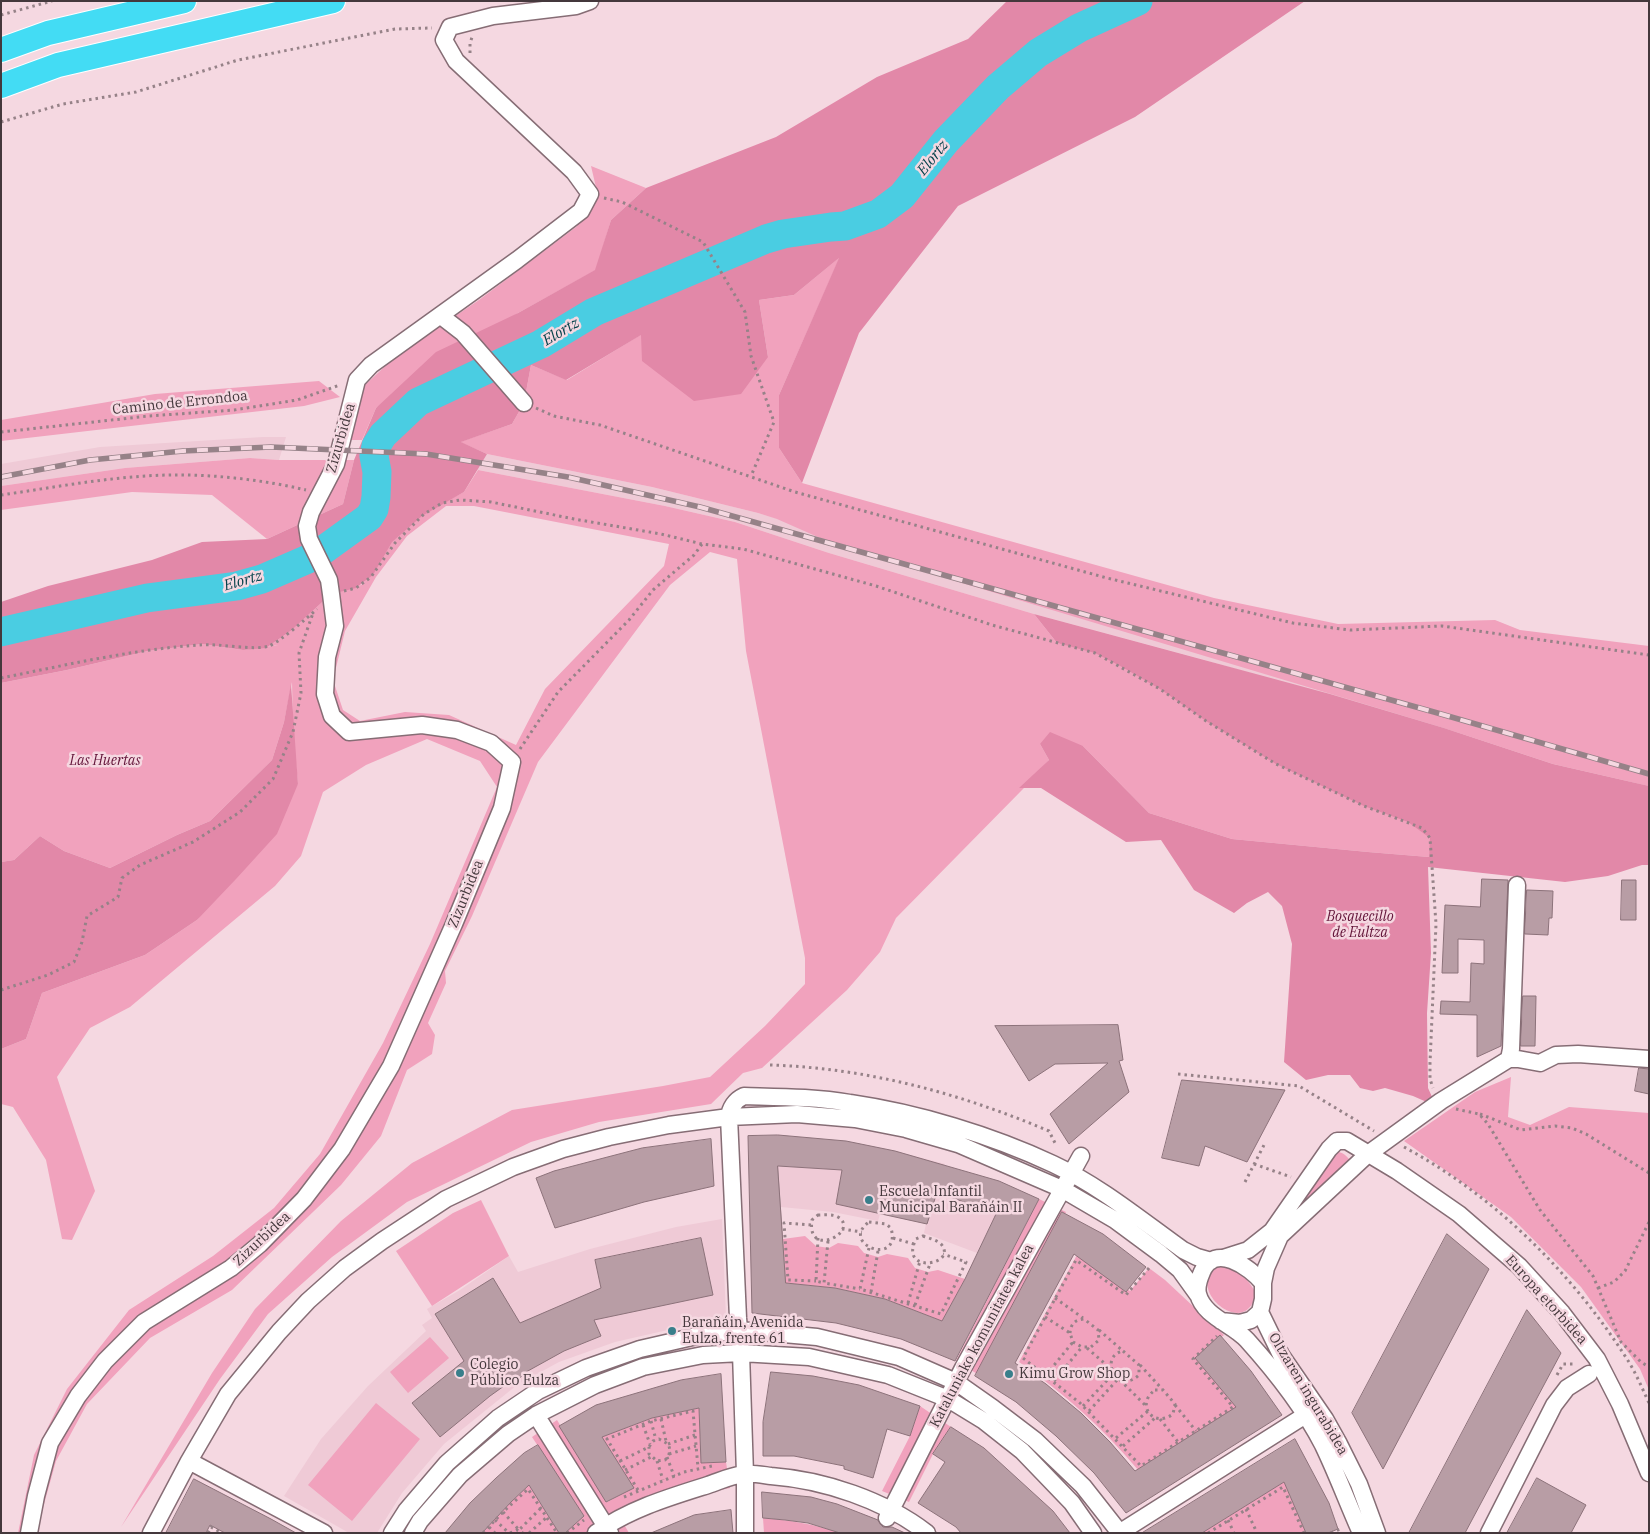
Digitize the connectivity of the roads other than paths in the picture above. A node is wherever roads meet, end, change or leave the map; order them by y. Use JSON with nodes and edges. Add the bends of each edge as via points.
{"nodes":[{"id":1,"x":184,"y":1,"type":"edge"},
{"id":2,"x":333,"y":1,"type":"edge"},
{"id":3,"x":590,"y":1,"type":"edge"},
{"id":4,"x":1,"y":50,"type":"edge"},
{"id":5,"x":1,"y":86,"type":"edge"},
{"id":6,"x":441,"y":316,"type":"junction"},
{"id":7,"x":524,"y":403,"type":"road end"},
{"id":8,"x":1517,"y":885,"type":"dead end"},
{"id":9,"x":1509,"y":1059,"type":"junction"},
{"id":10,"x":1649,"y":1059,"type":"edge"},
{"id":11,"x":729,"y":1117,"type":"junction"},
{"id":12,"x":1368,"y":1154,"type":"junction"},
{"id":13,"x":1081,"y":1156,"type":"dead end"},
{"id":14,"x":1071,"y":1174,"type":"junction"},
{"id":15,"x":1062,"y":1189,"type":"junction"},
{"id":16,"x":1217,"y":1259,"type":"junction"},
{"id":17,"x":1263,"y":1283,"type":"junction"},
{"id":18,"x":1198,"y":1295,"type":"junction"},
{"id":19,"x":1260,"y":1312,"type":"junction"},
{"id":20,"x":1221,"y":1326,"type":"junction"},
{"id":21,"x":739,"y":1330,"type":"junction"},
{"id":22,"x":741,"y":1353,"type":"junction"},
{"id":23,"x":1589,"y":1374,"type":"dead end"},
{"id":24,"x":956,"y":1382,"type":"junction"},
{"id":25,"x":948,"y":1399,"type":"junction"},
{"id":26,"x":536,"y":1415,"type":"junction"},
{"id":27,"x":1304,"y":1416,"type":"junction"},
{"id":28,"x":189,"y":1461,"type":"junction"},
{"id":29,"x":1649,"y":1473,"type":"edge"},
{"id":30,"x":745,"y":1474,"type":"junction"},
{"id":31,"x":889,"y":1514,"type":"junction"},
{"id":32,"x":604,"y":1531,"type":"edge"},
{"id":33,"x":29,"y":1533,"type":"edge"},
{"id":34,"x":151,"y":1533,"type":"edge"},
{"id":35,"x":324,"y":1533,"type":"edge"},
{"id":36,"x":392,"y":1533,"type":"edge"},
{"id":37,"x":413,"y":1533,"type":"edge"},
{"id":38,"x":745,"y":1533,"type":"edge"},
{"id":39,"x":927,"y":1533,"type":"edge"},
{"id":40,"x":1093,"y":1533,"type":"edge"},
{"id":41,"x":1119,"y":1533,"type":"edge"},
{"id":42,"x":1361,"y":1533,"type":"edge"},
{"id":43,"x":1377,"y":1533,"type":"edge"},
{"id":44,"x":1488,"y":1533,"type":"edge"}],
"edges":[{"from":1,"to":4,"type":"highway","via":[[48,33]]},
{"from":2,"to":5,"type":"highway","via":[[58,65]]},
{"from":3,"to":6,"type":"street","name":"Zizurbidea","via":[[576,6],[493,16],[450,27],[444,40],[456,61],[574,172],[590,194],[581,211]]},
{"from":6,"to":7,"type":"street","via":[[463,332]]},
{"from":6,"to":33,"type":"street","name":"Zizurbidea","via":[[371,365],[358,380],[336,464],[311,512],[307,526],[309,539],[329,580],[335,626],[325,694],[332,716],[349,732],[422,725],[457,730],[491,742],[512,762],[502,808],[391,1066],[342,1149],[304,1199],[260,1244],[231,1268],[144,1322],[105,1361],[78,1396],[50,1443]]},
{"from":8,"to":9,"type":"street"},
{"from":9,"to":10,"type":"street","via":[[1540,1063],[1556,1055],[1578,1054]]},
{"from":9,"to":12,"type":"street","via":[[1441,1101]]},
{"from":11,"to":14,"type":"street","via":[[730,1109],[738,1098],[744,1096],[850,1103],[954,1127],[1053,1164]]},
{"from":11,"to":15,"type":"street","via":[[797,1114],[855,1119],[906,1129],[958,1144]]},
{"from":11,"to":21,"type":"street"},
{"from":11,"to":28,"type":"street","via":[[609,1136],[563,1149],[512,1167],[446,1199],[382,1241],[308,1301],[278,1332],[228,1394]]},
{"from":12,"to":16,"type":"street","name":"Europa etorbidea","via":[[1347,1141],[1337,1141],[1267,1236],[1248,1250]]},
{"from":12,"to":17,"type":"street","via":[[1280,1236]]},
{"from":12,"to":29,"type":"street","name":"Europa etorbidea","via":[[1459,1214],[1519,1266],[1562,1313],[1597,1359]]},
{"from":13,"to":14,"type":"street","name":"Kataluniako komunitatea kalea"},
{"from":14,"to":15,"type":"street","name":"Kataluniako komunitatea kalea"},
{"from":14,"to":16,"type":"street","via":[[1095,1187],[1182,1250],[1198,1257]]},
{"from":15,"to":18,"type":"street","via":[[1115,1220],[1161,1254],[1180,1270]]},
{"from":15,"to":24,"type":"street","name":"Kataluniako komunitatea kalea"},
{"from":16,"to":17,"type":"street","via":[[1243,1264]]},
{"from":16,"to":18,"type":"street","via":[[1204,1266]]},
{"from":17,"to":19,"type":"street"},
{"from":18,"to":20,"type":"street"},
{"from":19,"to":20,"type":"street","via":[[1251,1320]]},
{"from":19,"to":43,"type":"street","name":"Oltzaren ingurabidea","via":[[1281,1355],[1340,1444]]},
{"from":20,"to":27,"type":"street","name":"Oltzaren ingurabidea","via":[[1246,1338]]},
{"from":21,"to":22,"type":"street"},
{"from":21,"to":24,"type":"street","via":[[817,1337],[899,1357]]},
{"from":21,"to":36,"type":"street","via":[[701,1334],[640,1349],[586,1368],[538,1390],[498,1418],[447,1463],[406,1511]]},
{"from":22,"to":25,"type":"street","via":[[818,1359],[888,1375]]},
{"from":22,"to":26,"type":"street","via":[[703,1355],[643,1367],[595,1385]]},
{"from":22,"to":30,"type":"street"},
{"from":23,"to":44,"type":"street","via":[[1568,1388],[1554,1405]]},
{"from":24,"to":25,"type":"street","name":"Kataluniako komunitatea kalea"},
{"from":24,"to":41,"type":"street","via":[[1035,1440],[1083,1486]]},
{"from":25,"to":31,"type":"street","name":"Kataluniako komunitatea kalea"},
{"from":25,"to":40,"type":"street","via":[[984,1421],[1022,1451],[1072,1503]]},
{"from":26,"to":32,"type":"street"},
{"from":26,"to":37,"type":"street","via":[[460,1475]]},
{"from":27,"to":41,"type":"street"},
{"from":27,"to":42,"type":"street","name":"Oltzaren ingurabidea","via":[[1322,1444]]},
{"from":28,"to":34,"type":"street"},
{"from":28,"to":35,"type":"street"},
{"from":30,"to":31,"type":"street","via":[[797,1478],[846,1490]]},
{"from":30,"to":32,"type":"street","via":[[666,1498],[615,1520]]},
{"from":30,"to":38,"type":"street"},
{"from":31,"to":39,"type":"street"}]}
